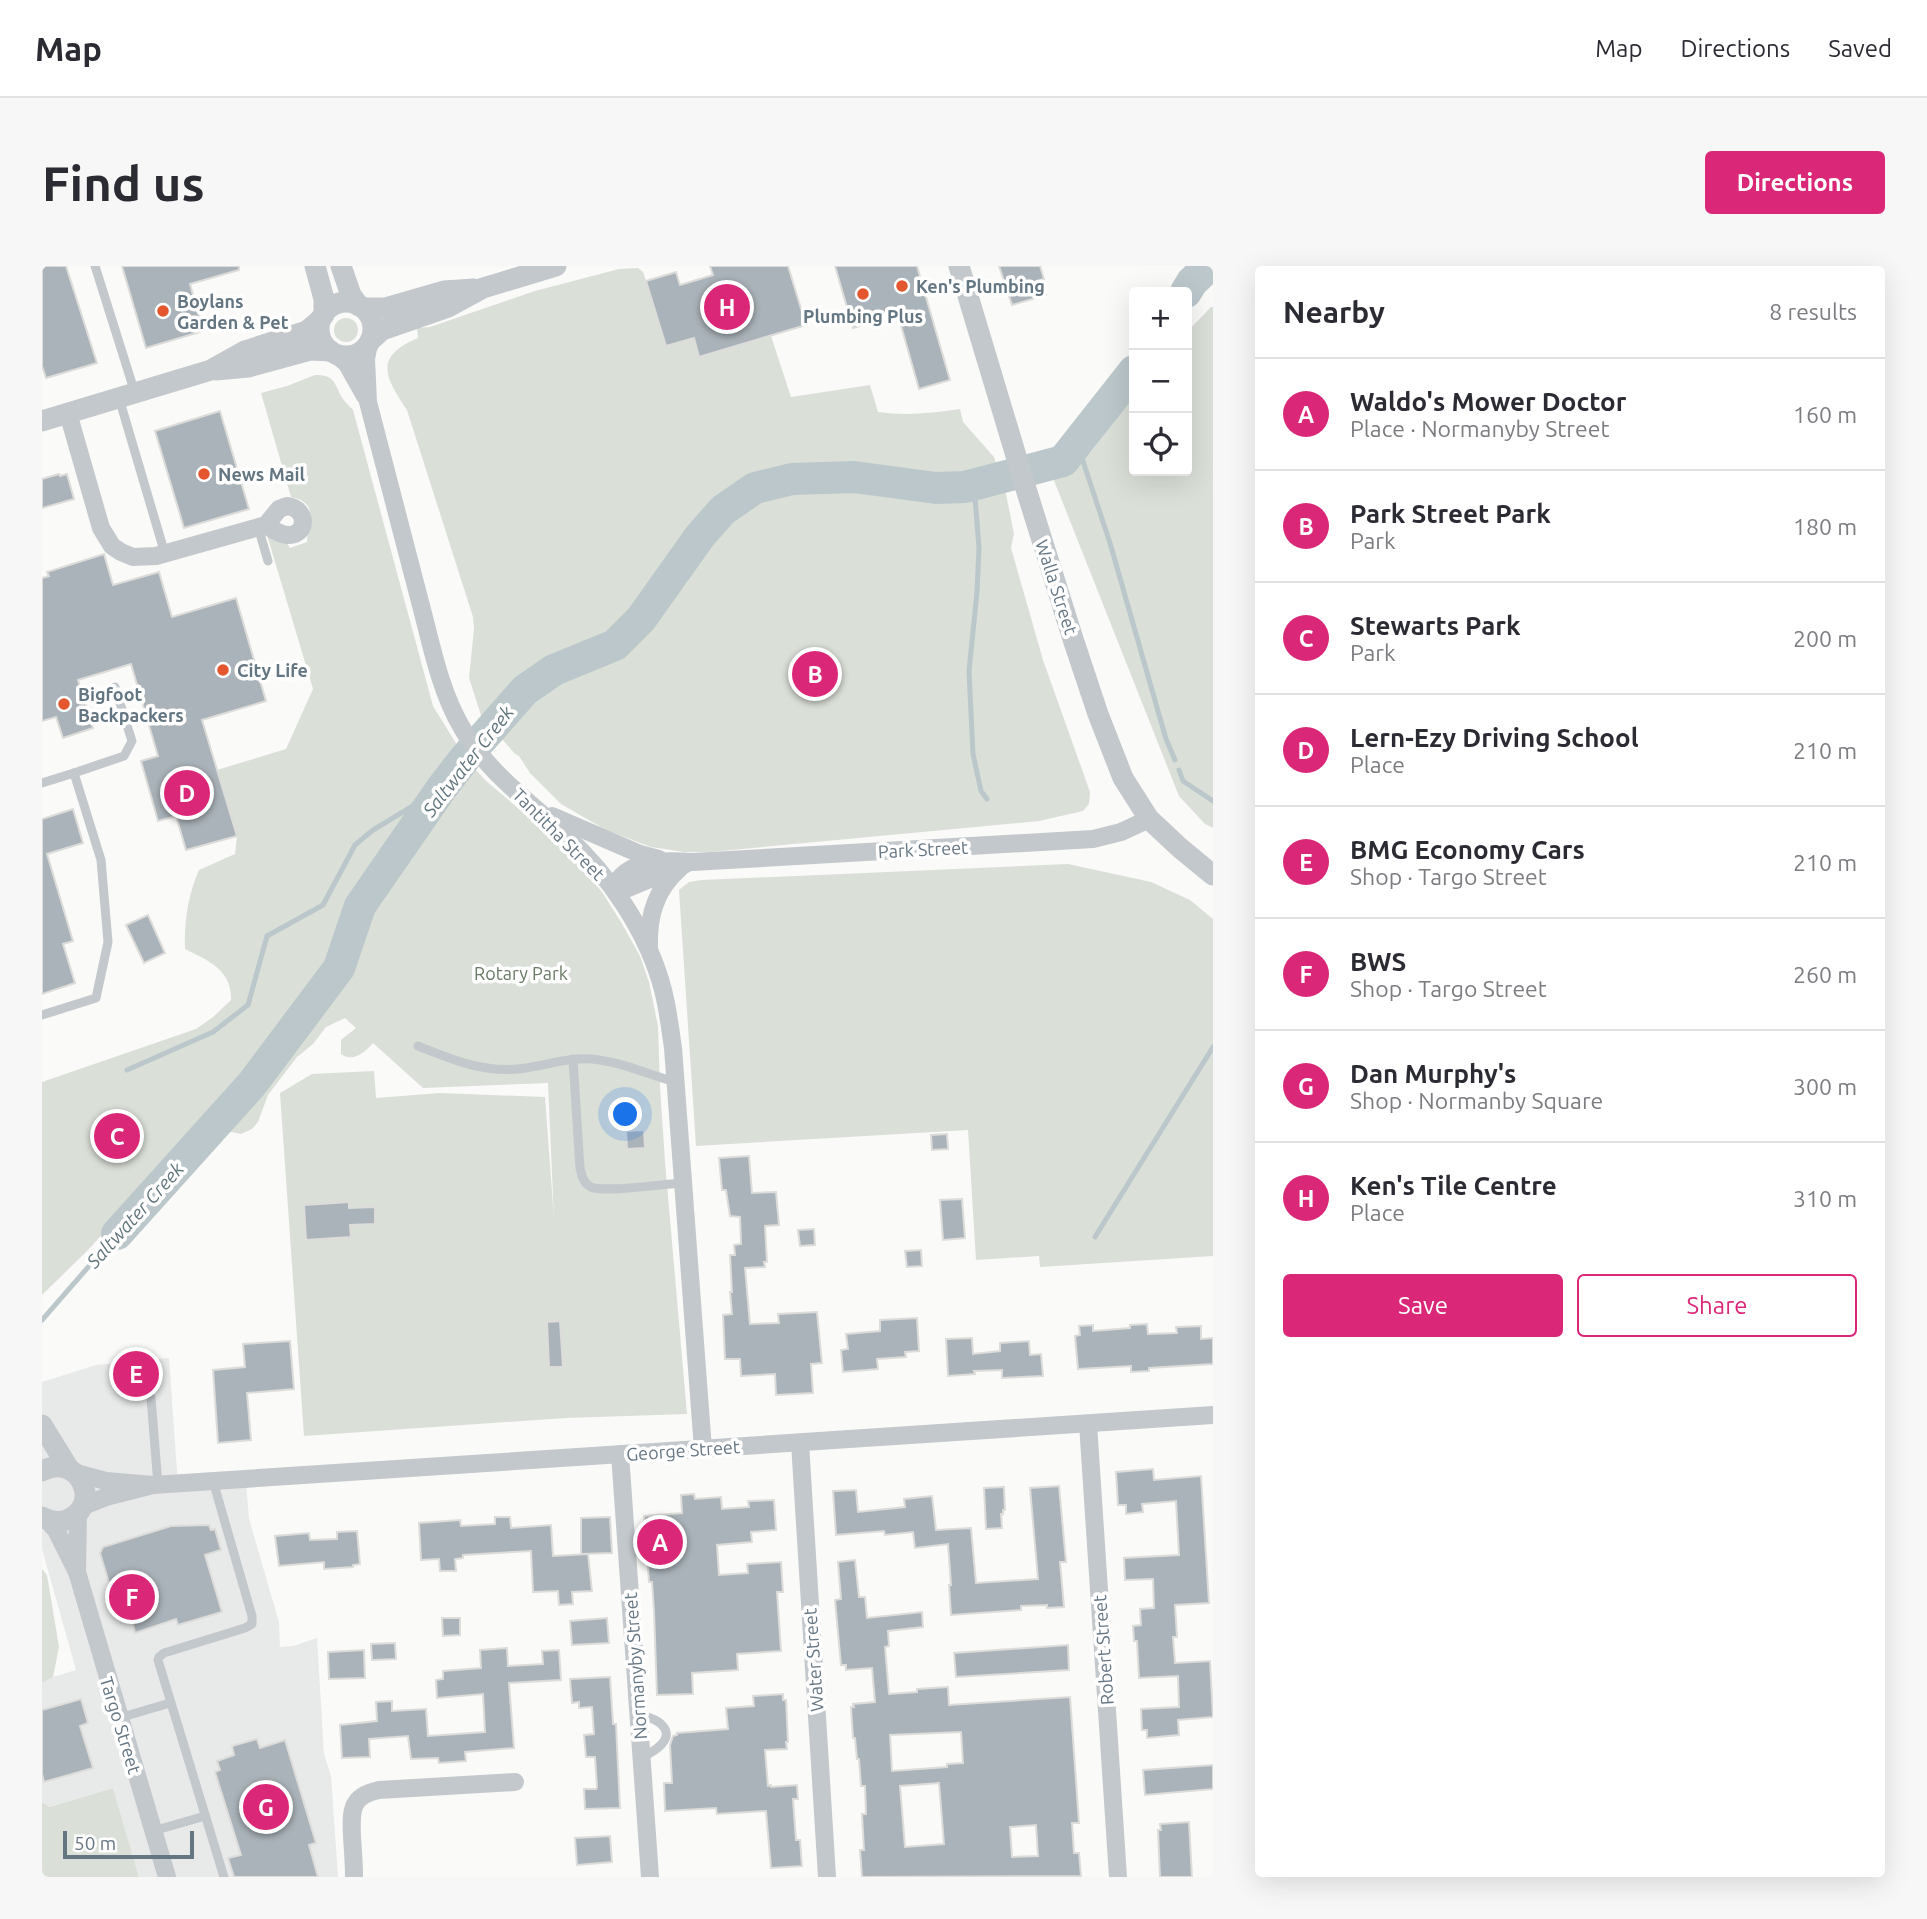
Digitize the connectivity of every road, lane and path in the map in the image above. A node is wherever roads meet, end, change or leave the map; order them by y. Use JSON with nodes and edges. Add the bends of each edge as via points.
{"nodes":[{"id":1,"x":95,"y":266,"type":"edge"},
{"id":2,"x":315,"y":266,"type":"edge"},
{"id":3,"x":341,"y":266,"type":"edge"},
{"id":4,"x":556,"y":266,"type":"edge"},
{"id":5,"x":959,"y":266,"type":"edge"},
{"id":6,"x":483,"y":288,"type":"junction"},
{"id":7,"x":361,"y":307,"type":"junction"},
{"id":8,"x":323,"y":317,"type":"junction"},
{"id":9,"x":370,"y":342,"type":"junction"},
{"id":10,"x":333,"y":352,"type":"junction"},
{"id":11,"x":211,"y":370,"type":"junction"},
{"id":12,"x":127,"y":396,"type":"junction"},
{"id":13,"x":368,"y":402,"type":"junction"},
{"id":14,"x":68,"y":413,"type":"junction"},
{"id":15,"x":42,"y":421,"type":"edge"},
{"id":16,"x":262,"y":526,"type":"joint"},
{"id":17,"x":165,"y":554,"type":"junction"},
{"id":18,"x":268,"y":561,"type":"dead end"},
{"id":19,"x":115,"y":687,"type":"dead end"},
{"id":20,"x":75,"y":773,"type":"junction"},
{"id":21,"x":42,"y":783,"type":"edge"},
{"id":22,"x":536,"y":809,"type":"junction"},
{"id":23,"x":1149,"y":818,"type":"junction"},
{"id":24,"x":665,"y":860,"type":"junction"},
{"id":25,"x":689,"y":863,"type":"junction"},
{"id":26,"x":1213,"y":875,"type":"edge"},
{"id":27,"x":613,"y":888,"type":"junction"},
{"id":28,"x":649,"y":950,"type":"junction"},
{"id":29,"x":42,"y":1014,"type":"edge"},
{"id":30,"x":418,"y":1046,"type":"dead end"},
{"id":31,"x":573,"y":1059,"type":"junction"},
{"id":32,"x":675,"y":1082,"type":"junction"},
{"id":33,"x":682,"y":1182,"type":"junction"},
{"id":34,"x":151,"y":1398,"type":"dead end"},
{"id":35,"x":1213,"y":1415,"type":"edge"},
{"id":36,"x":1088,"y":1424,"type":"junction"},
{"id":37,"x":42,"y":1425,"type":"edge"},
{"id":38,"x":800,"y":1443,"type":"junction"},
{"id":39,"x":703,"y":1449,"type":"junction"},
{"id":40,"x":620,"y":1454,"type":"junction"},
{"id":41,"x":42,"y":1471,"type":"edge"},
{"id":42,"x":73,"y":1471,"type":"junction"},
{"id":43,"x":213,"y":1481,"type":"junction"},
{"id":44,"x":156,"y":1485,"type":"junction"},
{"id":45,"x":80,"y":1510,"type":"junction"},
{"id":46,"x":44,"y":1518,"type":"edge"},
{"id":47,"x":77,"y":1572,"type":"junction"},
{"id":48,"x":170,"y":1703,"type":"junction"},
{"id":49,"x":639,"y":1714,"type":"junction"},
{"id":50,"x":119,"y":1718,"type":"junction"},
{"id":51,"x":641,"y":1758,"type":"junction"},
{"id":52,"x":515,"y":1782,"type":"dead end"},
{"id":53,"x":205,"y":1815,"type":"junction"},
{"id":54,"x":153,"y":1831,"type":"junction"},
{"id":55,"x":167,"y":1877,"type":"edge"},
{"id":56,"x":224,"y":1877,"type":"edge"},
{"id":57,"x":354,"y":1877,"type":"edge"},
{"id":58,"x":650,"y":1877,"type":"edge"},
{"id":59,"x":827,"y":1877,"type":"edge"},
{"id":60,"x":1118,"y":1877,"type":"edge"}],
"edges":[{"from":1,"to":12,"type":"lane"},
{"from":2,"to":8,"type":"street","via":[[324,299]]},
{"from":3,"to":7,"type":"street","via":[[351,295]]},
{"from":4,"to":6,"type":"street"},
{"from":5,"to":23,"type":"street","name":"Walla Street","via":[[1098,714],[1124,778]]},
{"from":6,"to":7,"type":"street","via":[[444,291],[386,308]]},
{"from":6,"to":9,"type":"street","via":[[448,307],[382,330]]},
{"from":7,"to":8,"type":"street","via":[[343,303]]},
{"from":7,"to":9,"type":"street","via":[[373,326]]},
{"from":8,"to":10,"type":"street","via":[[320,333]]},
{"from":8,"to":11,"type":"street","via":[[307,331],[245,351]]},
{"from":9,"to":10,"type":"street","via":[[350,356]]},
{"from":9,"to":13,"type":"street","name":"Tantitha Street"},
{"from":10,"to":11,"type":"street","via":[[310,350],[248,367]]},
{"from":10,"to":13,"type":"street","name":"Tantitha Street","via":[[347,364]]},
{"from":11,"to":12,"type":"street"},
{"from":12,"to":14,"type":"street"},
{"from":12,"to":17,"type":"lane"},
{"from":13,"to":22,"type":"street","name":"Tantitha Street","via":[[450,706],[478,754]]},
{"from":14,"to":15,"type":"street"},
{"from":14,"to":17,"type":"street","via":[[105,536],[121,552],[133,556]]},
{"from":16,"to":17,"type":"street"},
{"from":16,"to":18,"type":"lane"},
{"from":19,"to":20,"type":"lane","via":[[132,741],[124,756]]},
{"from":20,"to":21,"type":"lane"},
{"from":20,"to":29,"type":"lane","via":[[101,860],[108,943],[96,998]]},
{"from":22,"to":24,"type":"street","name":"Park Street","via":[[640,854]]},
{"from":22,"to":27,"type":"street","name":"Tantitha Street"},
{"from":23,"to":25,"type":"street","name":"Park Street","via":[[1093,839]]},
{"from":23,"to":26,"type":"street","name":"Walla Street"},
{"from":24,"to":25,"type":"street","name":"Park Street"},
{"from":24,"to":27,"type":"street","name":"Park Street","via":[[631,869]]},
{"from":25,"to":27,"type":"street","name":"Park Street","via":[[626,889]]},
{"from":25,"to":28,"type":"street","via":[[673,875],[653,905]]},
{"from":27,"to":28,"type":"street","name":"Tantitha Street"},
{"from":28,"to":32,"type":"street","name":"Tantitha Street","via":[[663,989]]},
{"from":30,"to":31,"type":"lane","via":[[471,1066],[516,1069]]},
{"from":31,"to":32,"type":"lane","via":[[618,1063]]},
{"from":31,"to":33,"type":"lane","via":[[583,1180],[592,1187],[609,1189]]},
{"from":32,"to":33,"type":"street","name":"Tantitha Street"},
{"from":33,"to":39,"type":"street","name":"Tantitha Street"},
{"from":34,"to":44,"type":"lane"},
{"from":35,"to":36,"type":"street","name":"George Street"},
{"from":36,"to":38,"type":"street","name":"George Street"},
{"from":36,"to":60,"type":"street","name":"Robert Street"},
{"from":37,"to":42,"type":"street"},
{"from":38,"to":39,"type":"street","name":"George Street"},
{"from":38,"to":59,"type":"street","name":"Water Street"},
{"from":39,"to":40,"type":"street","name":"George Street"},
{"from":40,"to":43,"type":"street","name":"George Street"},
{"from":40,"to":49,"type":"street","name":"Normanyby Street"},
{"from":41,"to":42,"type":"street","via":[[52,1467]]},
{"from":42,"to":44,"type":"street","name":"George Street","via":[[106,1481]]},
{"from":42,"to":45,"type":"street","via":[[85,1489]]},
{"from":43,"to":44,"type":"street","name":"George Street"},
{"from":43,"to":48,"type":"lane","via":[[253,1620],[245,1628],[159,1657]]},
{"from":44,"to":45,"type":"street","name":"George Street","via":[[106,1497]]},
{"from":45,"to":46,"type":"street","via":[[63,1521]]},
{"from":45,"to":47,"type":"street","name":"Targo Street"},
{"from":46,"to":47,"type":"street","name":"Targo Street","via":[[56,1530]]},
{"from":47,"to":50,"type":"street","name":"Targo Street"},
{"from":48,"to":50,"type":"lane"},
{"from":48,"to":53,"type":"lane"},
{"from":49,"to":51,"type":"street","name":"Normanyby Street"},
{"from":49,"to":51,"type":"lane","via":[[659,1722],[665,1734],[660,1748]]},
{"from":50,"to":54,"type":"street","name":"Targo Street"},
{"from":51,"to":58,"type":"street","name":"Normanyby Street"},
{"from":52,"to":57,"type":"street","via":[[379,1790],[363,1795],[352,1815]]},
{"from":53,"to":54,"type":"lane"},
{"from":53,"to":56,"type":"lane"},
{"from":54,"to":55,"type":"street","name":"Targo Street"}]}
